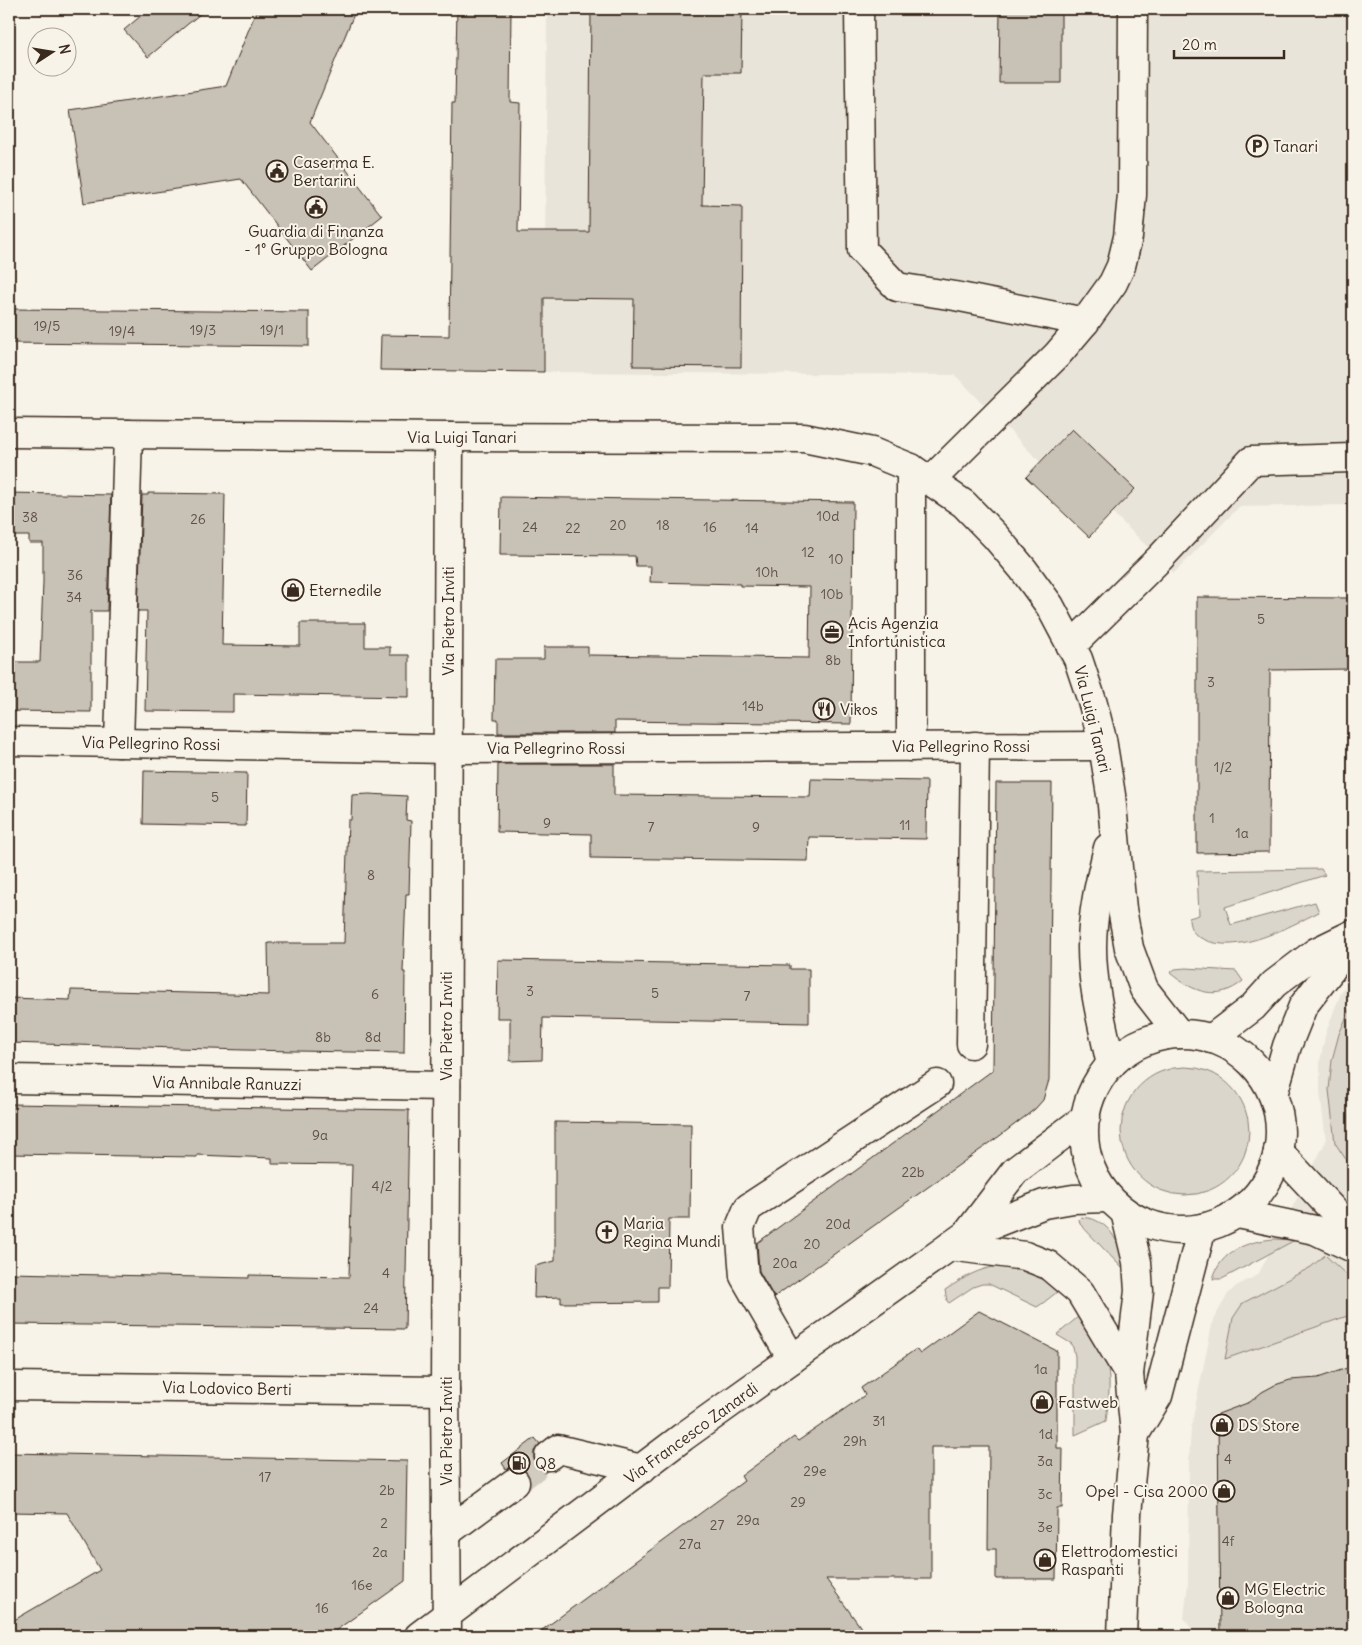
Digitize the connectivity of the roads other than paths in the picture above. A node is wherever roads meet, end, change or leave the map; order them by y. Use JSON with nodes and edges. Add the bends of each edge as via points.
{"nodes":[{"id":1,"x":859,"y":9,"type":"edge"},
{"id":2,"x":1134,"y":9,"type":"edge"},
{"id":3,"x":1085,"y":322,"type":"junction"},
{"id":4,"x":9,"y":432,"type":"edge"},
{"id":5,"x":128,"y":434,"type":"junction"},
{"id":6,"x":449,"y":437,"type":"junction"},
{"id":7,"x":1353,"y":458,"type":"edge"},
{"id":8,"x":921,"y":474,"type":"junction"},
{"id":9,"x":1071,"y":646,"type":"junction"},
{"id":10,"x":9,"y":741,"type":"edge"},
{"id":11,"x":118,"y":743,"type":"junction"},
{"id":12,"x":975,"y":746,"type":"junction"},
{"id":13,"x":1102,"y":746,"type":"junction"},
{"id":14,"x":911,"y":747,"type":"junction"},
{"id":15,"x":447,"y":748,"type":"junction"},
{"id":16,"x":1114,"y":825,"type":"junction"},
{"id":17,"x":1353,"y":934,"type":"edge"},
{"id":18,"x":1353,"y":941,"type":"edge"},
{"id":19,"x":1180,"y":1034,"type":"junction"},
{"id":20,"x":1211,"y":1039,"type":"junction"},
{"id":21,"x":971,"y":1044,"type":"dead end"},
{"id":22,"x":1111,"y":1065,"type":"junction"},
{"id":23,"x":9,"y":1079,"type":"edge"},
{"id":24,"x":936,"y":1084,"type":"dead end"},
{"id":25,"x":446,"y":1086,"type":"junction"},
{"id":26,"x":1273,"y":1095,"type":"junction"},
{"id":27,"x":1086,"y":1117,"type":"junction"},
{"id":28,"x":1278,"y":1151,"type":"junction"},
{"id":29,"x":1117,"y":1205,"type":"junction"},
{"id":30,"x":1238,"y":1214,"type":"junction"},
{"id":31,"x":1202,"y":1228,"type":"junction"},
{"id":32,"x":1353,"y":1235,"type":"edge"},
{"id":33,"x":958,"y":1240,"type":"junction"},
{"id":34,"x":1353,"y":1248,"type":"edge"},
{"id":35,"x":792,"y":1359,"type":"junction"},
{"id":36,"x":1129,"y":1374,"type":"junction"},
{"id":37,"x":9,"y":1386,"type":"edge"},
{"id":38,"x":445,"y":1391,"type":"junction"},
{"id":39,"x":1135,"y":1434,"type":"junction"},
{"id":40,"x":549,"y":1456,"type":"tunnel mouth"},
{"id":41,"x":642,"y":1469,"type":"junction"},
{"id":42,"x":515,"y":1482,"type":"tunnel mouth"},
{"id":43,"x":446,"y":1533,"type":"junction"},
{"id":44,"x":447,"y":1626,"type":"edge"},
{"id":45,"x":419,"y":1636,"type":"edge"},
{"id":46,"x":1122,"y":1636,"type":"edge"}],
"edges":[{"from":1,"to":3,"type":"street","via":[[862,250],[897,287]]},
{"from":2,"to":3,"type":"street","via":[[1132,195],[1128,237],[1113,283]]},
{"from":3,"to":8,"type":"street","via":[[1057,355]]},
{"from":4,"to":5,"type":"street","name":"Via Luigi Tanari"},
{"from":5,"to":6,"type":"street","name":"Via Luigi Tanari"},
{"from":5,"to":11,"type":"street"},
{"from":6,"to":8,"type":"street","name":"Via Luigi Tanari","via":[[804,438],[872,452]]},
{"from":6,"to":15,"type":"street","name":"Via Pietro Inviti"},
{"from":7,"to":9,"type":"street","via":[[1251,461]]},
{"from":8,"to":9,"type":"street","name":"Via Luigi Tanari","via":[[964,504],[996,537],[1050,606]]},
{"from":8,"to":14,"type":"street"},
{"from":9,"to":13,"type":"street","name":"Via Luigi Tanari","via":[[1093,704]]},
{"from":10,"to":11,"type":"street","name":"Via Pellegrino Rossi"},
{"from":11,"to":15,"type":"street","name":"Via Pellegrino Rossi"},
{"from":12,"to":13,"type":"street","name":"Via Pellegrino Rossi"},
{"from":12,"to":14,"type":"street","name":"Via Pellegrino Rossi"},
{"from":12,"to":21,"type":"street"},
{"from":13,"to":16,"type":"street","name":"Via Luigi Tanari"},
{"from":14,"to":15,"type":"street","name":"Via Pellegrino Rossi"},
{"from":15,"to":25,"type":"street","name":"Via Pietro Inviti"},
{"from":16,"to":19,"type":"street","name":"Via Luigi Tanari","via":[[1122,909],[1135,968],[1144,989]]},
{"from":16,"to":22,"type":"street","name":"Via Luigi Tanari","via":[[1096,901],[1092,947],[1094,980]]},
{"from":17,"to":20,"type":"street","via":[[1316,952]]},
{"from":18,"to":26,"type":"street","via":[[1303,1006]]},
{"from":19,"to":20,"type":"street"},
{"from":19,"to":22,"type":"street","via":[[1135,1046]]},
{"from":20,"to":26,"type":"street","via":[[1248,1060]]},
{"from":22,"to":27,"type":"street","via":[[1094,1090]]},
{"from":23,"to":25,"type":"street","name":"Via Annibale Ranuzzi"},
{"from":24,"to":35,"type":"street","via":[[748,1208],[740,1227],[744,1276]]},
{"from":25,"to":38,"type":"street","name":"Via Pietro Inviti"},
{"from":26,"to":28,"type":"street","via":[[1280,1122]]},
{"from":27,"to":29,"type":"street","via":[[1085,1140],[1089,1161],[1098,1180]]},
{"from":27,"to":33,"type":"street","name":"Via Francesco Zanardi","via":[[1015,1171]]},
{"from":28,"to":30,"type":"street","via":[[1264,1186]]},
{"from":28,"to":32,"type":"street"},
{"from":29,"to":31,"type":"street","via":[[1143,1222],[1162,1228]]},
{"from":29,"to":33,"type":"street","name":"Via Francesco Zanardi","via":[[1073,1199],[1044,1204]]},
{"from":29,"to":36,"type":"street","via":[[1137,1262],[1139,1291]]},
{"from":30,"to":31,"type":"street"},
{"from":30,"to":34,"type":"street","via":[[1315,1230]]},
{"from":31,"to":39,"type":"street","via":[[1158,1396]]},
{"from":33,"to":35,"type":"street","name":"Via Francesco Zanardi"},
{"from":33,"to":36,"type":"street","via":[[1025,1256],[1048,1265],[1080,1292]]},
{"from":35,"to":41,"type":"street","name":"Via Francesco Zanardi"},
{"from":36,"to":39,"type":"street"},
{"from":37,"to":38,"type":"street","name":"Via Lodovico Berti"},
{"from":38,"to":43,"type":"street","name":"Via Pietro Inviti"},
{"from":39,"to":46,"type":"street","via":[[1127,1514]]},
{"from":40,"to":41,"type":"street","via":[[558,1449]]},
{"from":41,"to":44,"type":"street","name":"Via Francesco Zanardi"},
{"from":42,"to":43,"type":"street"},
{"from":43,"to":44,"type":"street","name":"Via Pietro Inviti"},
{"from":44,"to":45,"type":"street","name":"Via Francesco Zanardi"}]}
